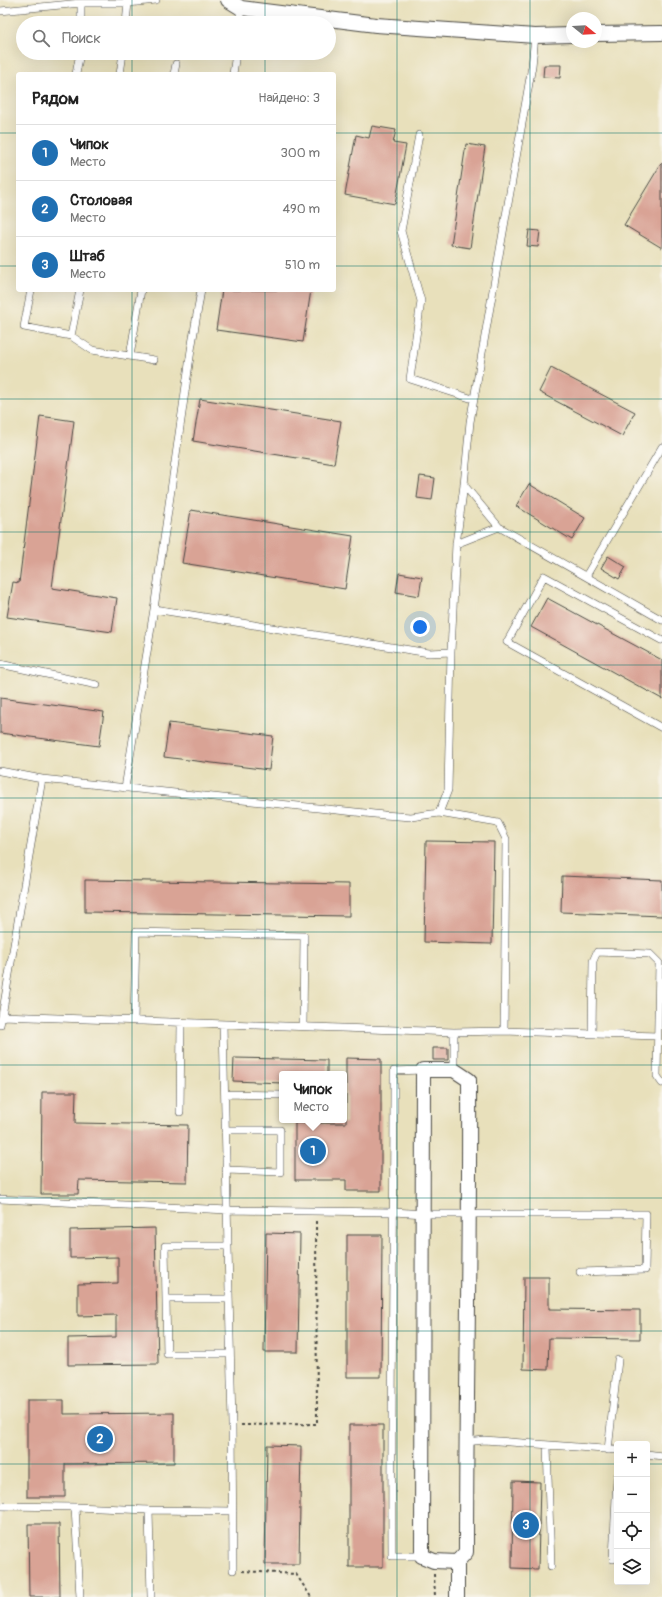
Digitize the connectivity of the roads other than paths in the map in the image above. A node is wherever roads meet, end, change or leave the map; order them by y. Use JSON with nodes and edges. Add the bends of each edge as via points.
{"nodes":[{"id":1,"x":156,"y":0,"type":"edge"},
{"id":2,"x":228,"y":0,"type":"edge"},
{"id":3,"x":128,"y":3,"type":"junction"},
{"id":4,"x":82,"y":4,"type":"junction"},
{"id":5,"x":241,"y":8,"type":"junction"},
{"id":6,"x":0,"y":11,"type":"edge"},
{"id":7,"x":81,"y":16,"type":"edge"},
{"id":8,"x":127,"y":16,"type":"edge"},
{"id":9,"x":240,"y":16,"type":"edge"},
{"id":10,"x":305,"y":16,"type":"edge"},
{"id":11,"x":336,"y":20,"type":"edge"},
{"id":12,"x":662,"y":33,"type":"edge"},
{"id":13,"x":602,"y":34,"type":"edge"},
{"id":14,"x":566,"y":35,"type":"edge"},
{"id":15,"x":535,"y":36,"type":"junction"},
{"id":16,"x":79,"y":60,"type":"edge"},
{"id":17,"x":122,"y":60,"type":"edge"},
{"id":18,"x":235,"y":60,"type":"edge"},
{"id":19,"x":176,"y":64,"type":"dead end"},
{"id":20,"x":76,"y":72,"type":"edge"},
{"id":21,"x":120,"y":72,"type":"edge"},
{"id":22,"x":174,"y":72,"type":"edge"},
{"id":23,"x":233,"y":72,"type":"edge"},
{"id":24,"x":419,"y":135,"type":"dead end"},
{"id":25,"x":31,"y":292,"type":"edge"},
{"id":26,"x":80,"y":292,"type":"edge"},
{"id":27,"x":140,"y":292,"type":"edge"},
{"id":28,"x":201,"y":292,"type":"edge"},
{"id":29,"x":71,"y":336,"type":"junction"},
{"id":30,"x":130,"y":356,"type":"junction"},
{"id":31,"x":154,"y":360,"type":"dead end"},
{"id":32,"x":474,"y":399,"type":"junction"},
{"id":33,"x":662,"y":447,"type":"edge"},
{"id":34,"x":464,"y":485,"type":"junction"},
{"id":35,"x":500,"y":527,"type":"junction"},
{"id":36,"x":456,"y":544,"type":"junction"},
{"id":37,"x":586,"y":576,"type":"junction"},
{"id":38,"x":154,"y":609,"type":"junction"},
{"id":39,"x":662,"y":620,"type":"edge"},
{"id":40,"x":661,"y":640,"type":"edge"},
{"id":41,"x":451,"y":652,"type":"junction"},
{"id":42,"x":0,"y":664,"type":"edge"},
{"id":43,"x":96,"y":685,"type":"dead end"},
{"id":44,"x":662,"y":728,"type":"edge"},
{"id":45,"x":0,"y":771,"type":"edge"},
{"id":46,"x":42,"y":780,"type":"junction"},
{"id":47,"x":125,"y":788,"type":"junction"},
{"id":48,"x":439,"y":813,"type":"junction"},
{"id":49,"x":2,"y":1016,"type":"junction"},
{"id":50,"x":134,"y":1021,"type":"junction"},
{"id":51,"x":181,"y":1022,"type":"junction"},
{"id":52,"x":223,"y":1024,"type":"junction"},
{"id":53,"x":0,"y":1025,"type":"edge"},
{"id":54,"x":303,"y":1026,"type":"junction"},
{"id":55,"x":454,"y":1032,"type":"junction"},
{"id":56,"x":504,"y":1032,"type":"junction"},
{"id":57,"x":592,"y":1034,"type":"junction"},
{"id":58,"x":657,"y":1036,"type":"junction"},
{"id":59,"x":424,"y":1070,"type":"junction"},
{"id":60,"x":454,"y":1070,"type":"junction"},
{"id":61,"x":662,"y":1083,"type":"edge"},
{"id":62,"x":225,"y":1094,"type":"junction"},
{"id":63,"x":279,"y":1095,"type":"edge"},
{"id":64,"x":180,"y":1112,"type":"dead end"},
{"id":65,"x":225,"y":1130,"type":"junction"},
{"id":66,"x":226,"y":1170,"type":"junction"},
{"id":67,"x":0,"y":1199,"type":"edge"},
{"id":68,"x":228,"y":1210,"type":"junction"},
{"id":69,"x":394,"y":1212,"type":"junction"},
{"id":70,"x":424,"y":1214,"type":"junction"},
{"id":71,"x":470,"y":1214,"type":"junction"},
{"id":72,"x":228,"y":1246,"type":"junction"},
{"id":73,"x":580,"y":1272,"type":"dead end"},
{"id":74,"x":166,"y":1298,"type":"junction"},
{"id":75,"x":229,"y":1299,"type":"junction"},
{"id":76,"x":230,"y":1354,"type":"junction"},
{"id":77,"x":618,"y":1360,"type":"dead end"},
{"id":78,"x":466,"y":1442,"type":"junction"},
{"id":79,"x":547,"y":1446,"type":"junction"},
{"id":80,"x":608,"y":1450,"type":"junction"},
{"id":81,"x":614,"y":1450,"type":"edge"},
{"id":82,"x":650,"y":1454,"type":"edge"},
{"id":83,"x":662,"y":1456,"type":"edge"},
{"id":84,"x":0,"y":1506,"type":"edge"},
{"id":85,"x":75,"y":1507,"type":"junction"},
{"id":86,"x":149,"y":1510,"type":"junction"},
{"id":87,"x":233,"y":1511,"type":"junction"},
{"id":88,"x":615,"y":1513,"type":"edge"},
{"id":89,"x":428,"y":1559,"type":"junction"},
{"id":90,"x":613,"y":1559,"type":"dead end"},
{"id":91,"x":457,"y":1562,"type":"junction"},
{"id":92,"x":551,"y":1566,"type":"dead end"},
{"id":93,"x":233,"y":1570,"type":"road end"},
{"id":94,"x":80,"y":1597,"type":"edge"},
{"id":95,"x":151,"y":1597,"type":"edge"},
{"id":96,"x":457,"y":1597,"type":"edge"}],
"edges":[{"from":1,"to":3,"type":"lane"},
{"from":2,"to":5,"type":"street"},
{"from":3,"to":4,"type":"lane"},
{"from":3,"to":8,"type":"lane"},
{"from":4,"to":6,"type":"lane"},
{"from":4,"to":7,"type":"lane"},
{"from":5,"to":9,"type":"lane"},
{"from":5,"to":10,"type":"street"},
{"from":11,"to":15,"type":"street"},
{"from":12,"to":13,"type":"street"},
{"from":14,"to":15,"type":"street"},
{"from":15,"to":32,"type":"lane","via":[[531,74]]},
{"from":16,"to":20,"type":"lane"},
{"from":17,"to":21,"type":"lane"},
{"from":18,"to":23,"type":"lane"},
{"from":19,"to":22,"type":"lane"},
{"from":24,"to":32,"type":"lane","via":[[401,231],[421,301],[410,379]]},
{"from":25,"to":29,"type":"lane","via":[[24,327]]},
{"from":26,"to":29,"type":"lane"},
{"from":27,"to":30,"type":"lane"},
{"from":28,"to":38,"type":"lane"},
{"from":29,"to":30,"type":"lane","via":[[92,350]]},
{"from":30,"to":31,"type":"lane"},
{"from":32,"to":34,"type":"lane"},
{"from":33,"to":37,"type":"lane"},
{"from":34,"to":35,"type":"lane"},
{"from":34,"to":36,"type":"lane"},
{"from":35,"to":36,"type":"lane"},
{"from":35,"to":37,"type":"lane"},
{"from":36,"to":41,"type":"lane"},
{"from":37,"to":39,"type":"lane"},
{"from":38,"to":41,"type":"lane","via":[[429,653]]},
{"from":38,"to":47,"type":"lane"},
{"from":40,"to":44,"type":"lane","via":[[544,576],[507,642]]},
{"from":41,"to":48,"type":"lane","via":[[448,790]]},
{"from":42,"to":43,"type":"lane"},
{"from":45,"to":46,"type":"lane"},
{"from":46,"to":47,"type":"lane"},
{"from":46,"to":49,"type":"lane"},
{"from":47,"to":48,"type":"lane","via":[[384,815],[411,817]]},
{"from":48,"to":56,"type":"lane","via":[[498,823],[506,840]]},
{"from":49,"to":50,"type":"lane"},
{"from":49,"to":53,"type":"lane"},
{"from":50,"to":51,"type":"lane"},
{"from":50,"to":54,"type":"lane","via":[[136,932],[304,936]]},
{"from":51,"to":52,"type":"lane"},
{"from":51,"to":64,"type":"lane"},
{"from":52,"to":54,"type":"lane"},
{"from":52,"to":62,"type":"lane"},
{"from":54,"to":55,"type":"lane"},
{"from":55,"to":56,"type":"lane"},
{"from":55,"to":60,"type":"lane"},
{"from":56,"to":57,"type":"lane"},
{"from":57,"to":58,"type":"lane"},
{"from":57,"to":58,"type":"lane","via":[[593,961],[597,952],[650,954],[659,963]]},
{"from":58,"to":61,"type":"lane","via":[[657,1076]]},
{"from":59,"to":60,"type":"street"},
{"from":59,"to":69,"type":"lane","via":[[394,1071]]},
{"from":59,"to":70,"type":"street"},
{"from":60,"to":71,"type":"street","via":[[469,1080]]},
{"from":62,"to":63,"type":"lane"},
{"from":62,"to":65,"type":"lane"},
{"from":65,"to":66,"type":"lane"},
{"from":65,"to":66,"type":"lane","via":[[280,1130],[280,1172]]},
{"from":66,"to":68,"type":"lane"},
{"from":67,"to":68,"type":"lane"},
{"from":68,"to":69,"type":"lane"},
{"from":68,"to":72,"type":"lane"},
{"from":69,"to":70,"type":"lane"},
{"from":69,"to":89,"type":"lane","via":[[392,1556]]},
{"from":70,"to":71,"type":"lane"},
{"from":70,"to":89,"type":"street"},
{"from":71,"to":73,"type":"lane","via":[[646,1214],[645,1270]]},
{"from":71,"to":78,"type":"street"},
{"from":72,"to":74,"type":"lane","via":[[165,1246]]},
{"from":72,"to":75,"type":"lane"},
{"from":74,"to":75,"type":"lane"},
{"from":74,"to":76,"type":"lane","via":[[167,1354]]},
{"from":75,"to":76,"type":"lane"},
{"from":76,"to":87,"type":"lane"},
{"from":77,"to":80,"type":"lane"},
{"from":78,"to":79,"type":"lane","via":[[484,1440]]},
{"from":78,"to":91,"type":"street","via":[[466,1552]]},
{"from":79,"to":80,"type":"lane"},
{"from":79,"to":92,"type":"lane"},
{"from":80,"to":81,"type":"lane"},
{"from":82,"to":83,"type":"lane"},
{"from":84,"to":85,"type":"lane"},
{"from":85,"to":86,"type":"lane"},
{"from":85,"to":94,"type":"lane"},
{"from":86,"to":87,"type":"lane"},
{"from":86,"to":95,"type":"lane"},
{"from":87,"to":93,"type":"lane"},
{"from":88,"to":90,"type":"lane"},
{"from":89,"to":91,"type":"street"},
{"from":91,"to":96,"type":"street"}]}
